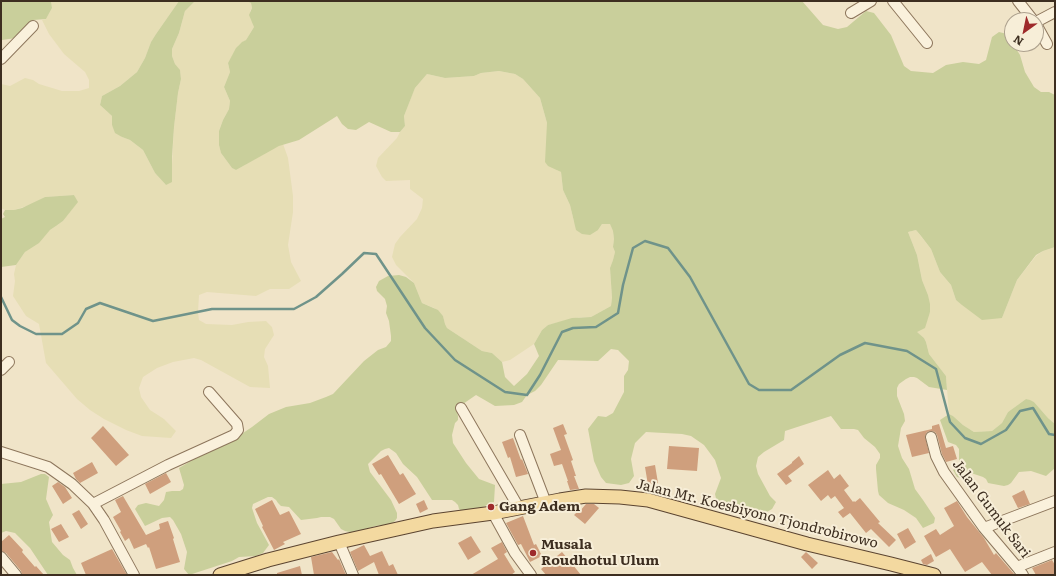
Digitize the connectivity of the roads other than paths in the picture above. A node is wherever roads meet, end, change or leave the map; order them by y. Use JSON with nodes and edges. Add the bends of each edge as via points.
{"nodes":[{"id":1,"x":871,"y":1,"type":"edge"},
{"id":2,"x":893,"y":1,"type":"edge"},
{"id":3,"x":1018,"y":1,"type":"edge"},
{"id":4,"x":1027,"y":12,"type":"edge"},
{"id":5,"x":1055,"y":12,"type":"edge"},
{"id":6,"x":851,"y":13,"type":"dead end"},
{"id":7,"x":1044,"y":18,"type":"edge"},
{"id":8,"x":33,"y":26,"type":"dead end"},
{"id":9,"x":1044,"y":37,"type":"edge"},
{"id":10,"x":928,"y":43,"type":"dead end"},
{"id":11,"x":1048,"y":44,"type":"dead end"},
{"id":12,"x":1,"y":59,"type":"edge"},
{"id":13,"x":9,"y":362,"type":"dead end"},
{"id":14,"x":1,"y":370,"type":"edge"},
{"id":15,"x":209,"y":392,"type":"dead end"},
{"id":16,"x":461,"y":408,"type":"dead end"},
{"id":17,"x":520,"y":435,"type":"dead end"},
{"id":18,"x":931,"y":437,"type":"dead end"},
{"id":19,"x":1,"y":452,"type":"edge"},
{"id":20,"x":1055,"y":501,"type":"edge"},
{"id":21,"x":546,"y":502,"type":"junction"},
{"id":22,"x":93,"y":504,"type":"junction"},
{"id":23,"x":519,"y":508,"type":"junction"},
{"id":24,"x":493,"y":513,"type":"junction"},
{"id":25,"x":984,"y":528,"type":"junction"},
{"id":26,"x":339,"y":542,"type":"junction"},
{"id":27,"x":1055,"y":552,"type":"edge"},
{"id":28,"x":1,"y":557,"type":"edge"},
{"id":29,"x":1020,"y":571,"type":"edge"},
{"id":30,"x":16,"y":575,"type":"edge"},
{"id":31,"x":134,"y":575,"type":"edge"},
{"id":32,"x":220,"y":575,"type":"edge"},
{"id":33,"x":353,"y":575,"type":"edge"},
{"id":34,"x":531,"y":575,"type":"edge"},
{"id":35,"x":934,"y":575,"type":"edge"}],
"edges":[{"from":1,"to":6,"type":"street"},
{"from":2,"to":10,"type":"street"},
{"from":3,"to":4,"type":"street"},
{"from":5,"to":7,"type":"street"},
{"from":8,"to":12,"type":"street"},
{"from":9,"to":11,"type":"street"},
{"from":13,"to":14,"type":"street"},
{"from":15,"to":22,"type":"street","via":[[237,424],[238,430],[234,435],[168,465]]},
{"from":16,"to":23,"type":"street"},
{"from":17,"to":21,"type":"street"},
{"from":18,"to":25,"type":"street","name":"Jalan Gumuk Sari","via":[[944,472]]},
{"from":19,"to":22,"type":"street","via":[[48,467],[72,484]]},
{"from":20,"to":25,"type":"street"},
{"from":21,"to":23,"type":"main road","name":"Jalan Mr. Koesbiyono Tjondrobirowo"},
{"from":21,"to":35,"type":"main road","name":"Jalan Mr. Koesbiyono Tjondrobirowo","via":[[586,496],[620,496],[648,500],[807,544]]},
{"from":22,"to":31,"type":"street"},
{"from":23,"to":24,"type":"main road","name":"Jalan Mr. Koesbiyono Tjondrobirowo"},
{"from":24,"to":26,"type":"main road","name":"Jalan Mr. Koesbiyono Tjondrobirowo","via":[[433,521]]},
{"from":24,"to":34,"type":"street","via":[[515,553]]},
{"from":25,"to":29,"type":"street","name":"Jalan Gumuk Sari"},
{"from":26,"to":32,"type":"main road","name":"Jalan Mr. Koesbiyono Tjondrobirowo"},
{"from":26,"to":33,"type":"street"},
{"from":27,"to":29,"type":"street"},
{"from":28,"to":30,"type":"street"}]}
